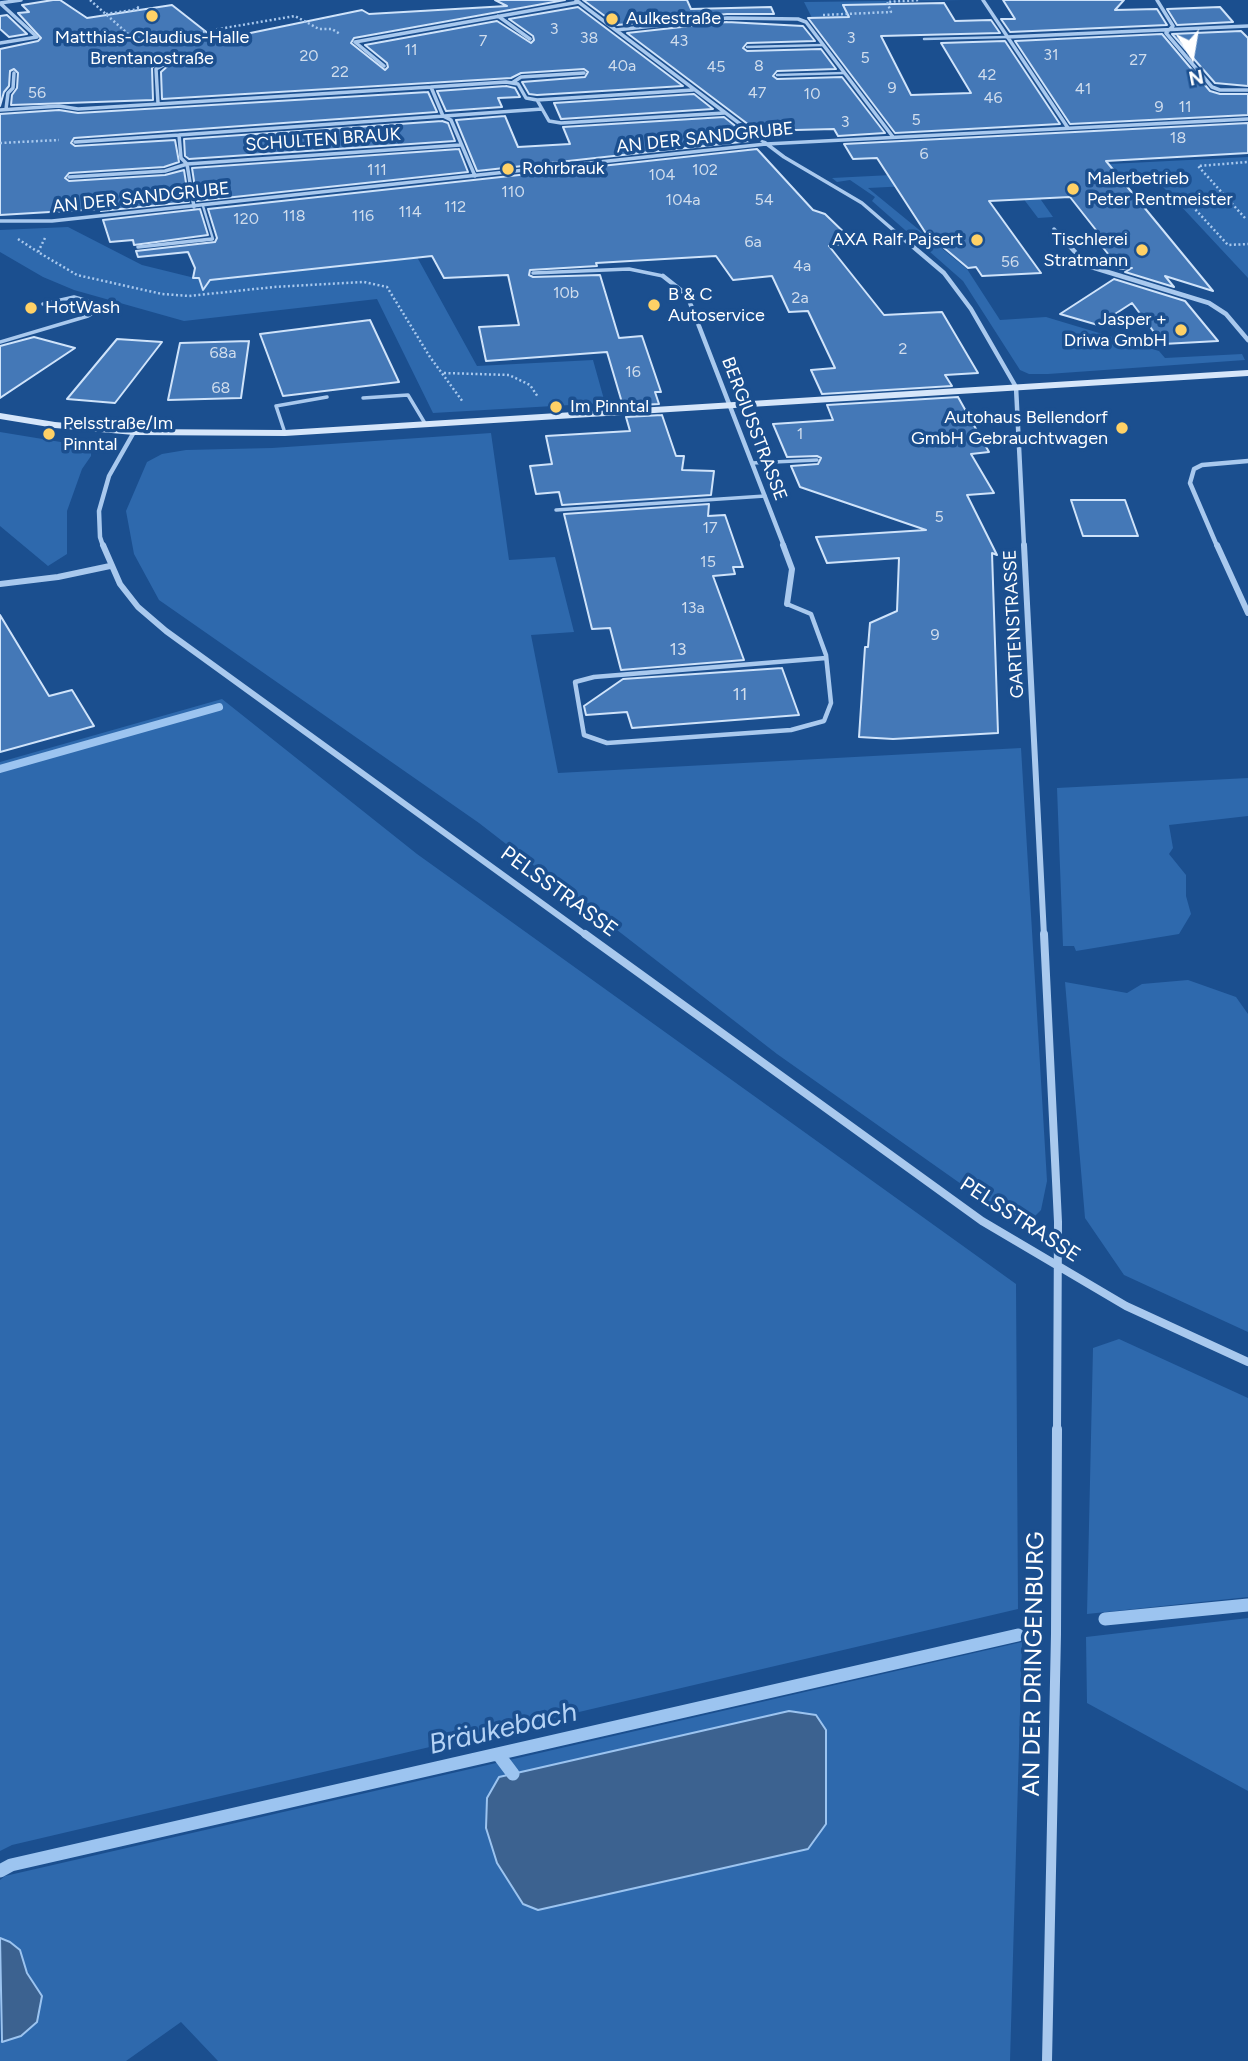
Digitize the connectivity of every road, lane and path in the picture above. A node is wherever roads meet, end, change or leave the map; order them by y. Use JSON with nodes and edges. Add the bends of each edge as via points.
{"nodes":[{"id":1,"x":21,"y":0,"type":"edge"},
{"id":2,"x":90,"y":0,"type":"edge"},
{"id":3,"x":920,"y":0,"type":"edge"},
{"id":4,"x":983,"y":0,"type":"edge"},
{"id":5,"x":1157,"y":0,"type":"edge"},
{"id":6,"x":578,"y":1,"type":"edge"},
{"id":7,"x":0,"y":4,"type":"edge"},
{"id":8,"x":136,"y":6,"type":"dead end"},
{"id":9,"x":105,"y":14,"type":"junction"},
{"id":10,"x":497,"y":15,"type":"junction"},
{"id":11,"x":798,"y":19,"type":"junction"},
{"id":12,"x":1248,"y":26,"type":"edge"},
{"id":13,"x":1170,"y":29,"type":"junction"},
{"id":14,"x":616,"y":30,"type":"junction"},
{"id":15,"x":172,"y":37,"type":"junction"},
{"id":16,"x":1007,"y":37,"type":"junction"},
{"id":17,"x":359,"y":39,"type":"junction"},
{"id":18,"x":530,"y":39,"type":"dead end"},
{"id":19,"x":925,"y":39,"type":"dead end"},
{"id":20,"x":0,"y":43,"type":"edge"},
{"id":21,"x":823,"y":45,"type":"junction"},
{"id":22,"x":747,"y":47,"type":"dead end"},
{"id":23,"x":167,"y":60,"type":"joint"},
{"id":24,"x":384,"y":66,"type":"dead end"},
{"id":25,"x":14,"y":73,"type":"dead end"},
{"id":26,"x":584,"y":73,"type":"dead end"},
{"id":27,"x":844,"y":73,"type":"junction"},
{"id":28,"x":777,"y":75,"type":"dead end"},
{"id":29,"x":512,"y":83,"type":"junction"},
{"id":30,"x":431,"y":86,"type":"junction"},
{"id":31,"x":694,"y":89,"type":"junction"},
{"id":32,"x":1248,"y":90,"type":"edge"},
{"id":33,"x":537,"y":100,"type":"junction"},
{"id":34,"x":158,"y":103,"type":"junction"},
{"id":35,"x":3,"y":109,"type":"edge"},
{"id":36,"x":542,"y":109,"type":"junction"},
{"id":37,"x":725,"y":113,"type":"junction"},
{"id":38,"x":443,"y":116,"type":"junction"},
{"id":39,"x":1248,"y":119,"type":"edge"},
{"id":40,"x":1068,"y":128,"type":"junction"},
{"id":41,"x":179,"y":135,"type":"junction"},
{"id":42,"x":893,"y":137,"type":"junction"},
{"id":43,"x":75,"y":142,"type":"joint"},
{"id":44,"x":0,"y":143,"type":"edge"},
{"id":45,"x":766,"y":144,"type":"junction"},
{"id":46,"x":460,"y":145,"type":"junction"},
{"id":47,"x":1248,"y":162,"type":"edge"},
{"id":48,"x":187,"y":164,"type":"junction"},
{"id":49,"x":475,"y":176,"type":"junction"},
{"id":50,"x":69,"y":177,"type":"dead end"},
{"id":51,"x":1223,"y":194,"type":"junction"},
{"id":52,"x":203,"y":205,"type":"junction"},
{"id":53,"x":194,"y":206,"type":"junction"},
{"id":54,"x":1247,"y":219,"type":"edge"},
{"id":55,"x":0,"y":221,"type":"edge"},
{"id":56,"x":52,"y":221,"type":"junction"},
{"id":57,"x":1054,"y":229,"type":"dead end"},
{"id":58,"x":1248,"y":244,"type":"edge"},
{"id":59,"x":138,"y":247,"type":"dead end"},
{"id":60,"x":533,"y":273,"type":"dead end"},
{"id":61,"x":663,"y":276,"type":"joint"},
{"id":62,"x":43,"y":304,"type":"dead end"},
{"id":63,"x":1248,"y":340,"type":"edge"},
{"id":64,"x":0,"y":342,"type":"edge"},
{"id":65,"x":443,"y":373,"type":"junction"},
{"id":66,"x":1248,"y":373,"type":"edge"},
{"id":67,"x":1016,"y":387,"type":"junction"},
{"id":68,"x":327,"y":397,"type":"dead end"},
{"id":69,"x":363,"y":398,"type":"dead end"},
{"id":70,"x":730,"y":407,"type":"junction"},
{"id":71,"x":0,"y":416,"type":"edge"},
{"id":72,"x":549,"y":418,"type":"junction"},
{"id":73,"x":474,"y":422,"type":"junction"},
{"id":74,"x":426,"y":425,"type":"junction"},
{"id":75,"x":134,"y":432,"type":"junction"},
{"id":76,"x":285,"y":433,"type":"junction"},
{"id":77,"x":817,"y":460,"type":"dead end"},
{"id":78,"x":1248,"y":461,"type":"edge"},
{"id":79,"x":752,"y":463,"type":"junction"},
{"id":80,"x":765,"y":496,"type":"junction"},
{"id":81,"x":556,"y":510,"type":"dead end"},
{"id":82,"x":110,"y":566,"type":"junction"},
{"id":83,"x":0,"y":584,"type":"edge"},
{"id":84,"x":787,"y":604,"type":"joint"},
{"id":85,"x":1248,"y":612,"type":"edge"},
{"id":86,"x":826,"y":658,"type":"junction"},
{"id":87,"x":1056,"y":1267,"type":"junction"},
{"id":88,"x":1248,"y":1362,"type":"edge"},
{"id":89,"x":1047,"y":2061,"type":"edge"}],
"edges":[{"from":1,"to":7,"type":"street"},
{"from":2,"to":9,"type":"path"},
{"from":3,"to":11,"type":"path","via":[[887,2],[891,12]]},
{"from":4,"to":16,"type":"street"},
{"from":5,"to":13,"type":"street","via":[[1173,26]]},
{"from":6,"to":10,"type":"street"},
{"from":6,"to":14,"type":"street","name":"GARTENSTRASSE"},
{"from":7,"to":20,"type":"street","via":[[37,37]]},
{"from":8,"to":9,"type":"path","via":[[140,9]]},
{"from":9,"to":15,"type":"path","via":[[136,41]]},
{"from":10,"to":17,"type":"street"},
{"from":10,"to":18,"type":"street"},
{"from":11,"to":14,"type":"street","via":[[727,18]]},
{"from":11,"to":21,"type":"street","via":[[806,22]]},
{"from":12,"to":13,"type":"street"},
{"from":13,"to":16,"type":"street"},
{"from":13,"to":32,"type":"street","via":[[1166,33],[1214,89]]},
{"from":14,"to":31,"type":"street","name":"GARTENSTRASSE"},
{"from":15,"to":17,"type":"path","via":[[295,16],[319,29]]},
{"from":15,"to":23,"type":"path","via":[[172,55]]},
{"from":16,"to":19,"type":"lane"},
{"from":16,"to":40,"type":"street"},
{"from":17,"to":24,"type":"street","via":[[355,42]]},
{"from":21,"to":22,"type":"lane"},
{"from":21,"to":27,"type":"street"},
{"from":23,"to":34,"type":"street","via":[[156,69]]},
{"from":25,"to":35,"type":"street"},
{"from":26,"to":29,"type":"street","via":[[521,77]]},
{"from":27,"to":28,"type":"lane"},
{"from":27,"to":42,"type":"street"},
{"from":29,"to":30,"type":"street"},
{"from":29,"to":33,"type":"street","via":[[526,98]]},
{"from":30,"to":34,"type":"street"},
{"from":30,"to":38,"type":"street"},
{"from":31,"to":33,"type":"street"},
{"from":31,"to":37,"type":"street","name":"GARTENSTRASSE"},
{"from":33,"to":36,"type":"street"},
{"from":34,"to":35,"type":"street"},
{"from":36,"to":37,"type":"street","via":[[550,121],[561,123]]},
{"from":36,"to":38,"type":"street"},
{"from":37,"to":45,"type":"street","name":"GARTENSTRASSE"},
{"from":38,"to":41,"type":"street","name":"SCHULTEN BRAUK"},
{"from":38,"to":46,"type":"street","via":[[451,120]]},
{"from":39,"to":40,"type":"street","name":"AN DER SANDGRUBE"},
{"from":40,"to":42,"type":"street","name":"AN DER SANDGRUBE"},
{"from":41,"to":43,"type":"street","name":"SCHULTEN BRAUK"},
{"from":41,"to":48,"type":"street","via":[[181,158]]},
{"from":42,"to":45,"type":"street","name":"AN DER SANDGRUBE"},
{"from":43,"to":44,"type":"path"},
{"from":45,"to":49,"type":"street","name":"AN DER SANDGRUBE"},
{"from":45,"to":67,"type":"street","name":"GARTENSTRASSE","via":[[862,203],[944,273],[971,309]]},
{"from":46,"to":48,"type":"street","name":"SCHULTEN BRAUK"},
{"from":46,"to":49,"type":"street"},
{"from":47,"to":51,"type":"path","via":[[1198,166]]},
{"from":48,"to":50,"type":"street","name":"SCHULTEN BRAUK","via":[[165,170]]},
{"from":48,"to":53,"type":"street"},
{"from":49,"to":52,"type":"street","name":"AN DER SANDGRUBE"},
{"from":51,"to":54,"type":"path"},
{"from":51,"to":58,"type":"path","via":[[1183,196],[1228,245]]},
{"from":52,"to":53,"type":"street","name":"AN DER SANDGRUBE"},
{"from":52,"to":59,"type":"lane","via":[[213,239]]},
{"from":53,"to":56,"type":"street","name":"AN DER SANDGRUBE"},
{"from":55,"to":56,"type":"street","name":"AN DER SANDGRUBE"},
{"from":56,"to":65,"type":"path","via":[[38,252],[77,275],[150,292],[190,296],[364,282],[387,287]]},
{"from":57,"to":63,"type":"street","via":[[1088,266],[1209,303],[1222,310]]},
{"from":60,"to":61,"type":"lane","via":[[629,269]]},
{"from":61,"to":70,"type":"street","name":"BERGIUSSTRASSE","via":[[687,295]]},
{"from":62,"to":64,"type":"lane","via":[[74,297],[99,304],[88,316]]},
{"from":65,"to":72,"type":"path","via":[[495,373],[521,379],[530,385]]},
{"from":65,"to":73,"type":"path"},
{"from":66,"to":67,"type":"main road"},
{"from":67,"to":70,"type":"main road"},
{"from":67,"to":87,"type":"street","name":"GARTENSTRASSE","via":[[1057,1195]]},
{"from":68,"to":76,"type":"lane","via":[[276,405]]},
{"from":69,"to":74,"type":"lane","via":[[408,395]]},
{"from":70,"to":72,"type":"main road"},
{"from":70,"to":79,"type":"street","name":"BERGIUSSTRASSE"},
{"from":71,"to":75,"type":"main road"},
{"from":72,"to":73,"type":"main road"},
{"from":73,"to":74,"type":"main road"},
{"from":74,"to":76,"type":"main road"},
{"from":75,"to":76,"type":"main road"},
{"from":75,"to":82,"type":"street","name":"PELSSTRASSE","via":[[109,476],[99,511],[100,537]]},
{"from":77,"to":79,"type":"lane"},
{"from":78,"to":85,"type":"street","via":[[1202,465],[1194,469],[1190,483]]},
{"from":79,"to":80,"type":"street","name":"BERGIUSSTRASSE"},
{"from":80,"to":81,"type":"lane"},
{"from":80,"to":84,"type":"street","name":"BERGIUSSTRASSE","via":[[792,569]]},
{"from":82,"to":83,"type":"street"},
{"from":82,"to":87,"type":"street","name":"PELSSTRASSE","via":[[138,607],[177,639],[982,1221]]},
{"from":84,"to":86,"type":"lane","via":[[811,614]]},
{"from":86,"to":86,"type":"lane","via":[[831,703],[824,721],[791,730],[607,743],[584,735],[575,682]]},
{"from":87,"to":88,"type":"street","name":"PELSSTRASSE","via":[[1126,1306]]},
{"from":87,"to":89,"type":"street","name":"AN DER DRINGENBURG","via":[[1057,1593]]}]}
